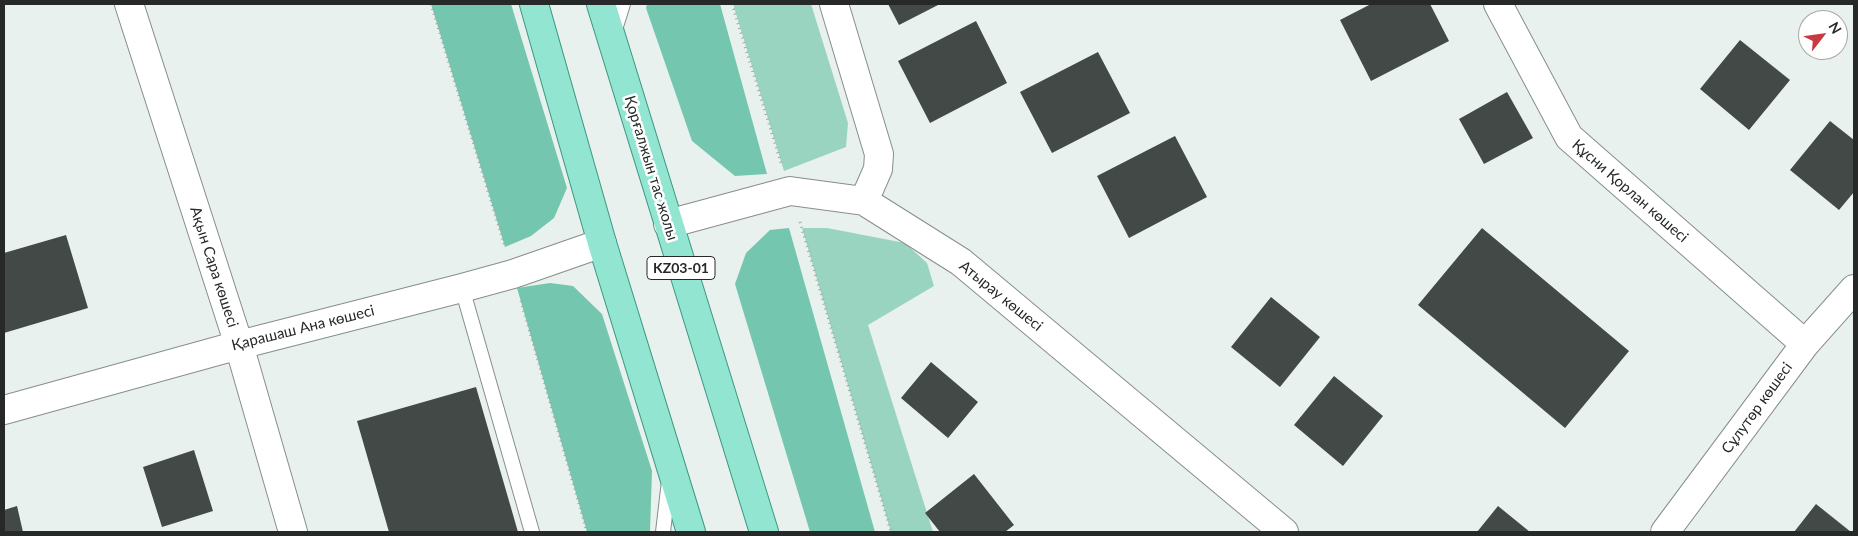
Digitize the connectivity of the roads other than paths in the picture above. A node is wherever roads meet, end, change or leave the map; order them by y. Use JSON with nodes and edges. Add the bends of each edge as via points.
{"nodes":[{"id":1,"x":129,"y":4,"type":"edge"},
{"id":2,"x":534,"y":4,"type":"edge"},
{"id":3,"x":601,"y":4,"type":"edge"},
{"id":4,"x":623,"y":4,"type":"edge"},
{"id":5,"x":834,"y":4,"type":"edge"},
{"id":6,"x":1498,"y":4,"type":"edge"},
{"id":7,"x":612,"y":38,"type":"junction"},
{"id":8,"x":864,"y":201,"type":"junction"},
{"id":9,"x":668,"y":224,"type":"junction"},
{"id":10,"x":602,"y":243,"type":"junction"},
{"id":11,"x":462,"y":288,"type":"junction"},
{"id":12,"x":1854,"y":288,"type":"edge"},
{"id":13,"x":1805,"y":344,"type":"junction"},
{"id":14,"x":239,"y":345,"type":"junction"},
{"id":15,"x":4,"y":410,"type":"edge"},
{"id":16,"x":671,"y":465,"type":"junction"},
{"id":17,"x":293,"y":532,"type":"edge"},
{"id":18,"x":532,"y":532,"type":"edge"},
{"id":19,"x":663,"y":532,"type":"edge"},
{"id":20,"x":692,"y":532,"type":"edge"},
{"id":21,"x":764,"y":532,"type":"edge"},
{"id":22,"x":1284,"y":532,"type":"edge"},
{"id":23,"x":1665,"y":532,"type":"edge"}],
"edges":[{"from":1,"to":14,"type":"street","name":"Ақын Сара көшесі"},
{"from":2,"to":10,"type":"main road"},
{"from":3,"to":7,"type":"main road","name":"Қорғалжын тас жолы","number":"KZ03-01"},
{"from":4,"to":7,"type":"lane"},
{"from":5,"to":8,"type":"street","via":[[879,154],[878,169]]},
{"from":6,"to":13,"type":"street","name":"Құсни Қорлан көшесі","via":[[1569,137]]},
{"from":7,"to":9,"type":"main road","name":"Қорғалжын тас жолы","number":"KZ03-01"},
{"from":8,"to":9,"type":"street","name":"Атырау көшесі","via":[[790,191]]},
{"from":8,"to":22,"type":"street","name":"Атырау көшесі","via":[[961,262]]},
{"from":9,"to":21,"type":"main road","name":"Қорғалжын тас жолы","number":"KZ03-01"},
{"from":10,"to":11,"type":"street","name":"Қарашаш Ана көшесі"},
{"from":10,"to":16,"type":"main road"},
{"from":11,"to":14,"type":"street","name":"Қарашаш Ана көшесі"},
{"from":11,"to":18,"type":"lane"},
{"from":12,"to":13,"type":"street","name":"Сұлутөр көшесі"},
{"from":13,"to":23,"type":"street","name":"Сұлутөр көшесі"},
{"from":14,"to":15,"type":"street","name":"Қарашаш Ана көшесі"},
{"from":14,"to":17,"type":"street","name":"Ақын Сара көшесі"},
{"from":16,"to":19,"type":"lane"},
{"from":16,"to":20,"type":"main road"}]}
